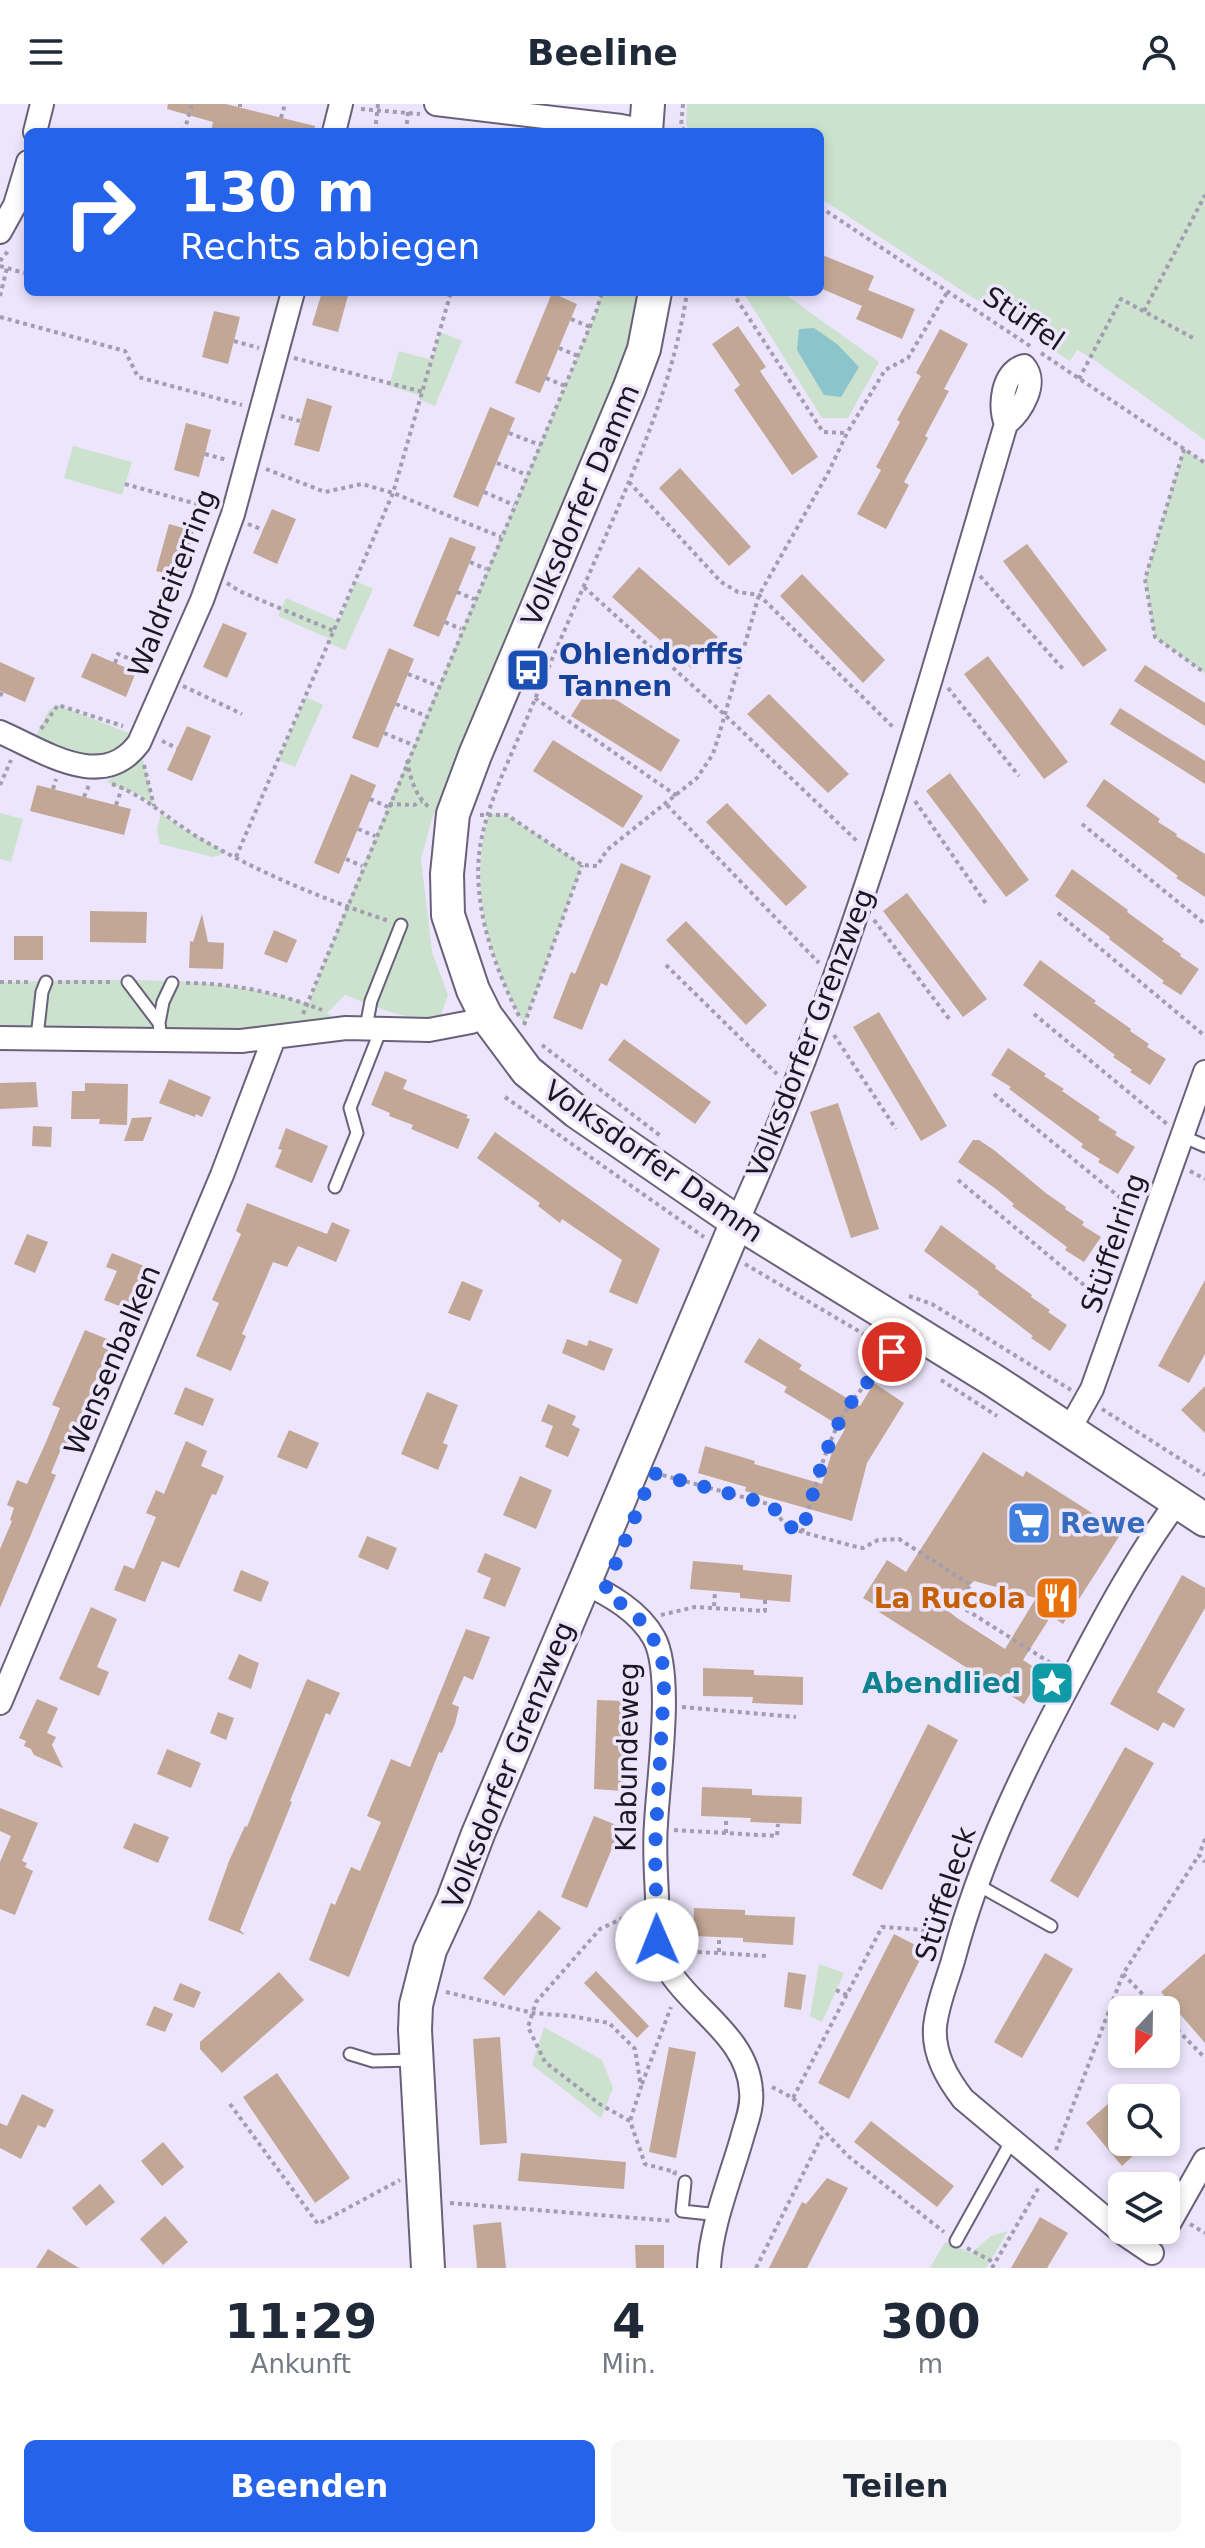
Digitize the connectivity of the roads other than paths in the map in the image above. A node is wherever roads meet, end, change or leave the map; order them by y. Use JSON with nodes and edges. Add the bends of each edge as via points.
{"nodes":[{"id":1,"x":42,"y":104,"type":"edge"},
{"id":2,"x":341,"y":104,"type":"edge"},
{"id":3,"x":436,"y":104,"type":"edge"},
{"id":4,"x":648,"y":104,"type":"edge"},
{"id":5,"x":36,"y":128,"type":"edge"},
{"id":6,"x":335,"y":128,"type":"edge"},
{"id":7,"x":629,"y":128,"type":"edge"},
{"id":8,"x":646,"y":128,"type":"edge"},
{"id":9,"x":24,"y":175,"type":"edge"},
{"id":10,"x":0,"y":232,"type":"edge"},
{"id":11,"x":292,"y":296,"type":"edge"},
{"id":12,"x":654,"y":296,"type":"edge"},
{"id":13,"x":1006,"y":424,"type":"dead end"},
{"id":14,"x":0,"y":732,"type":"edge"},
{"id":15,"x":401,"y":925,"type":"road end"},
{"id":16,"x":46,"y":982,"type":"dead end"},
{"id":17,"x":128,"y":982,"type":"dead end"},
{"id":18,"x":172,"y":983,"type":"dead end"},
{"id":19,"x":486,"y":1016,"type":"junction"},
{"id":20,"x":374,"y":1028,"type":"junction"},
{"id":21,"x":160,"y":1031,"type":"junction"},
{"id":22,"x":37,"y":1037,"type":"junction"},
{"id":23,"x":0,"y":1038,"type":"edge"},
{"id":24,"x":274,"y":1038,"type":"junction"},
{"id":25,"x":1205,"y":1072,"type":"edge"},
{"id":26,"x":1182,"y":1136,"type":"junction"},
{"id":27,"x":1205,"y":1146,"type":"edge"},
{"id":28,"x":335,"y":1187,"type":"dead end"},
{"id":29,"x":737,"y":1222,"type":"junction"},
{"id":30,"x":1069,"y":1430,"type":"junction"},
{"id":31,"x":1177,"y":1502,"type":"junction"},
{"id":32,"x":1205,"y":1520,"type":"edge"},
{"id":33,"x":583,"y":1582,"type":"junction"},
{"id":34,"x":0,"y":1702,"type":"edge"},
{"id":35,"x":976,"y":1884,"type":"junction"},
{"id":36,"x":1051,"y":1926,"type":"dead end"},
{"id":37,"x":350,"y":2054,"type":"dead end"},
{"id":38,"x":415,"y":2059,"type":"junction"},
{"id":39,"x":1012,"y":2140,"type":"junction"},
{"id":40,"x":1205,"y":2160,"type":"edge"},
{"id":41,"x":680,"y":2183,"type":"road end"},
{"id":42,"x":1180,"y":2204,"type":"edge"},
{"id":43,"x":720,"y":2215,"type":"junction"},
{"id":44,"x":956,"y":2241,"type":"road end"},
{"id":45,"x":1148,"y":2260,"type":"edge"},
{"id":46,"x":428,"y":2268,"type":"edge"},
{"id":47,"x":709,"y":2268,"type":"edge"}],
"edges":[{"from":1,"to":5,"type":"street"},
{"from":2,"to":6,"type":"street"},
{"from":3,"to":7,"type":"street"},
{"from":4,"to":8,"type":"main road"},
{"from":9,"to":10,"type":"street"},
{"from":11,"to":14,"type":"street","name":"Waldreiterring","via":[[248,466],[211,576],[132,753],[104,768],[78,765],[24,748]]},
{"from":12,"to":19,"type":"main road","name":"Volksdorfer Damm","via":[[644,349],[629,389],[453,814],[448,915]]},
{"from":13,"to":29,"type":"street","name":"Volksdorfer Grenzweg","via":[[835,980]]},
{"from":15,"to":20,"type":"lane","via":[[371,1001]]},
{"from":16,"to":22,"type":"lane"},
{"from":17,"to":21,"type":"lane"},
{"from":18,"to":21,"type":"lane","via":[[163,1002]]},
{"from":19,"to":20,"type":"street","via":[[429,1030]]},
{"from":19,"to":29,"type":"main road","name":"Volksdorfer Damm","via":[[512,1054],[546,1087]]},
{"from":20,"to":24,"type":"street"},
{"from":20,"to":28,"type":"lane","via":[[350,1108],[357,1133]]},
{"from":21,"to":22,"type":"street"},
{"from":21,"to":24,"type":"street","via":[[241,1041]]},
{"from":22,"to":23,"type":"street"},
{"from":24,"to":34,"type":"street","name":"Wensenbalken","via":[[222,1175]]},
{"from":25,"to":26,"type":"street","name":"Stüffelring"},
{"from":26,"to":27,"type":"lane"},
{"from":26,"to":30,"type":"street","name":"Stüffelring","via":[[1087,1400]]},
{"from":29,"to":30,"type":"main road","name":"Volksdorfer Damm"},
{"from":29,"to":33,"type":"main road","name":"Volksdorfer Grenzweg"},
{"from":30,"to":31,"type":"main road","name":"Volksdorfer Damm"},
{"from":31,"to":32,"type":"main road","name":"Volksdorfer Damm"},
{"from":31,"to":35,"type":"street","name":"Stüffeleck","via":[[1137,1561],[1073,1677],[1022,1774]]},
{"from":33,"to":38,"type":"main road","name":"Volksdorfer Grenzweg","via":[[430,1950],[416,2005]]},
{"from":33,"to":43,"type":"street","name":"Klabundeweg","via":[[647,1626],[662,1657],[655,1829],[660,1950],[669,1973],[724,2029],[751,2081],[751,2105]]},
{"from":35,"to":36,"type":"lane"},
{"from":35,"to":39,"type":"street","name":"Stüffeleck","via":[[935,2027],[937,2052],[963,2099]]},
{"from":37,"to":38,"type":"lane","via":[[384,2062]]},
{"from":38,"to":46,"type":"main road","name":"Volksdorfer Grenzweg"},
{"from":39,"to":44,"type":"lane"},
{"from":39,"to":45,"type":"street","name":"Stüffeleck"},
{"from":40,"to":42,"type":"street"},
{"from":41,"to":43,"type":"lane","via":[[682,2211]]},
{"from":43,"to":47,"type":"street"}]}
